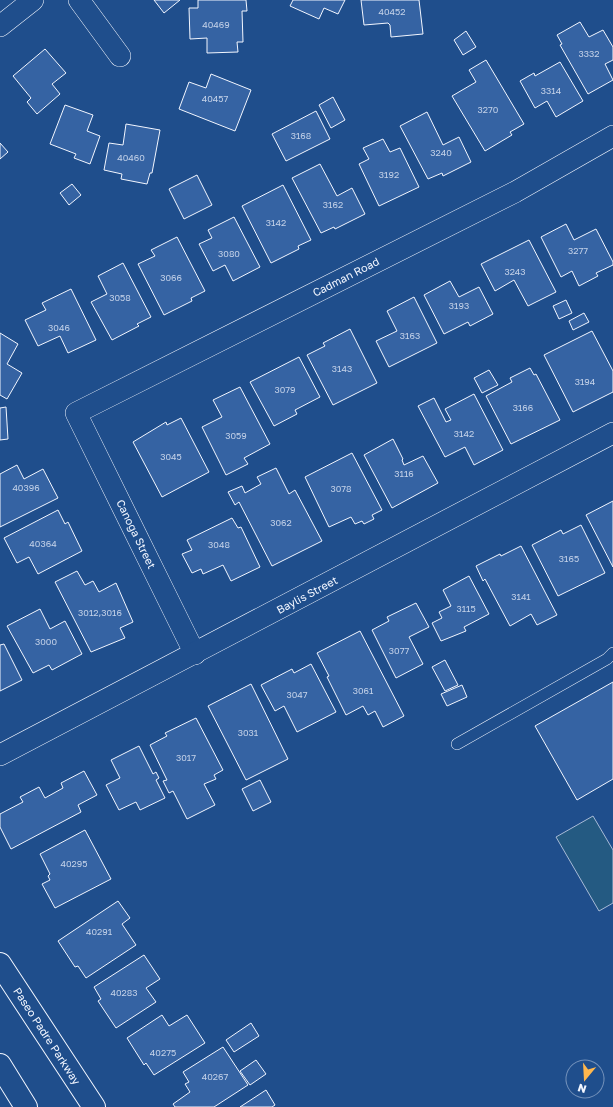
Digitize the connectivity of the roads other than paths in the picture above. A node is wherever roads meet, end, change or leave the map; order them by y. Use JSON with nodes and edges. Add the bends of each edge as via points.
{"nodes":[{"id":1,"x":33,"y":0,"type":"edge"},
{"id":2,"x":79,"y":0,"type":"edge"},
{"id":3,"x":0,"y":26,"type":"edge"},
{"id":4,"x":120,"y":56,"type":"dead end"},
{"id":5,"x":613,"y":136,"type":"edge"},
{"id":6,"x":76,"y":413,"type":"joint"},
{"id":7,"x":613,"y":433,"type":"edge"},
{"id":8,"x":613,"y":653,"type":"edge"},
{"id":9,"x":195,"y":654,"type":"junction"},
{"id":10,"x":456,"y":744,"type":"dead end"},
{"id":11,"x":0,"y":755,"type":"edge"},
{"id":12,"x":0,"y":964,"type":"edge"},
{"id":13,"x":0,"y":1065,"type":"edge"},
{"id":14,"x":26,"y":1107,"type":"edge"},
{"id":15,"x":94,"y":1107,"type":"edge"}],
"edges":[{"from":1,"to":3,"type":"street"},
{"from":2,"to":4,"type":"street"},
{"from":5,"to":6,"type":"street","name":"Cadman Road","via":[[515,192]]},
{"from":6,"to":9,"type":"street","name":"Canoga Street"},
{"from":7,"to":9,"type":"street","name":"Baylis Street"},
{"from":8,"to":10,"type":"lane","via":[[607,659]]},
{"from":9,"to":11,"type":"street","name":"Baylis Street"},
{"from":12,"to":15,"type":"main road","name":"Paseo Padre Parkway"},
{"from":13,"to":14,"type":"main road"}]}
